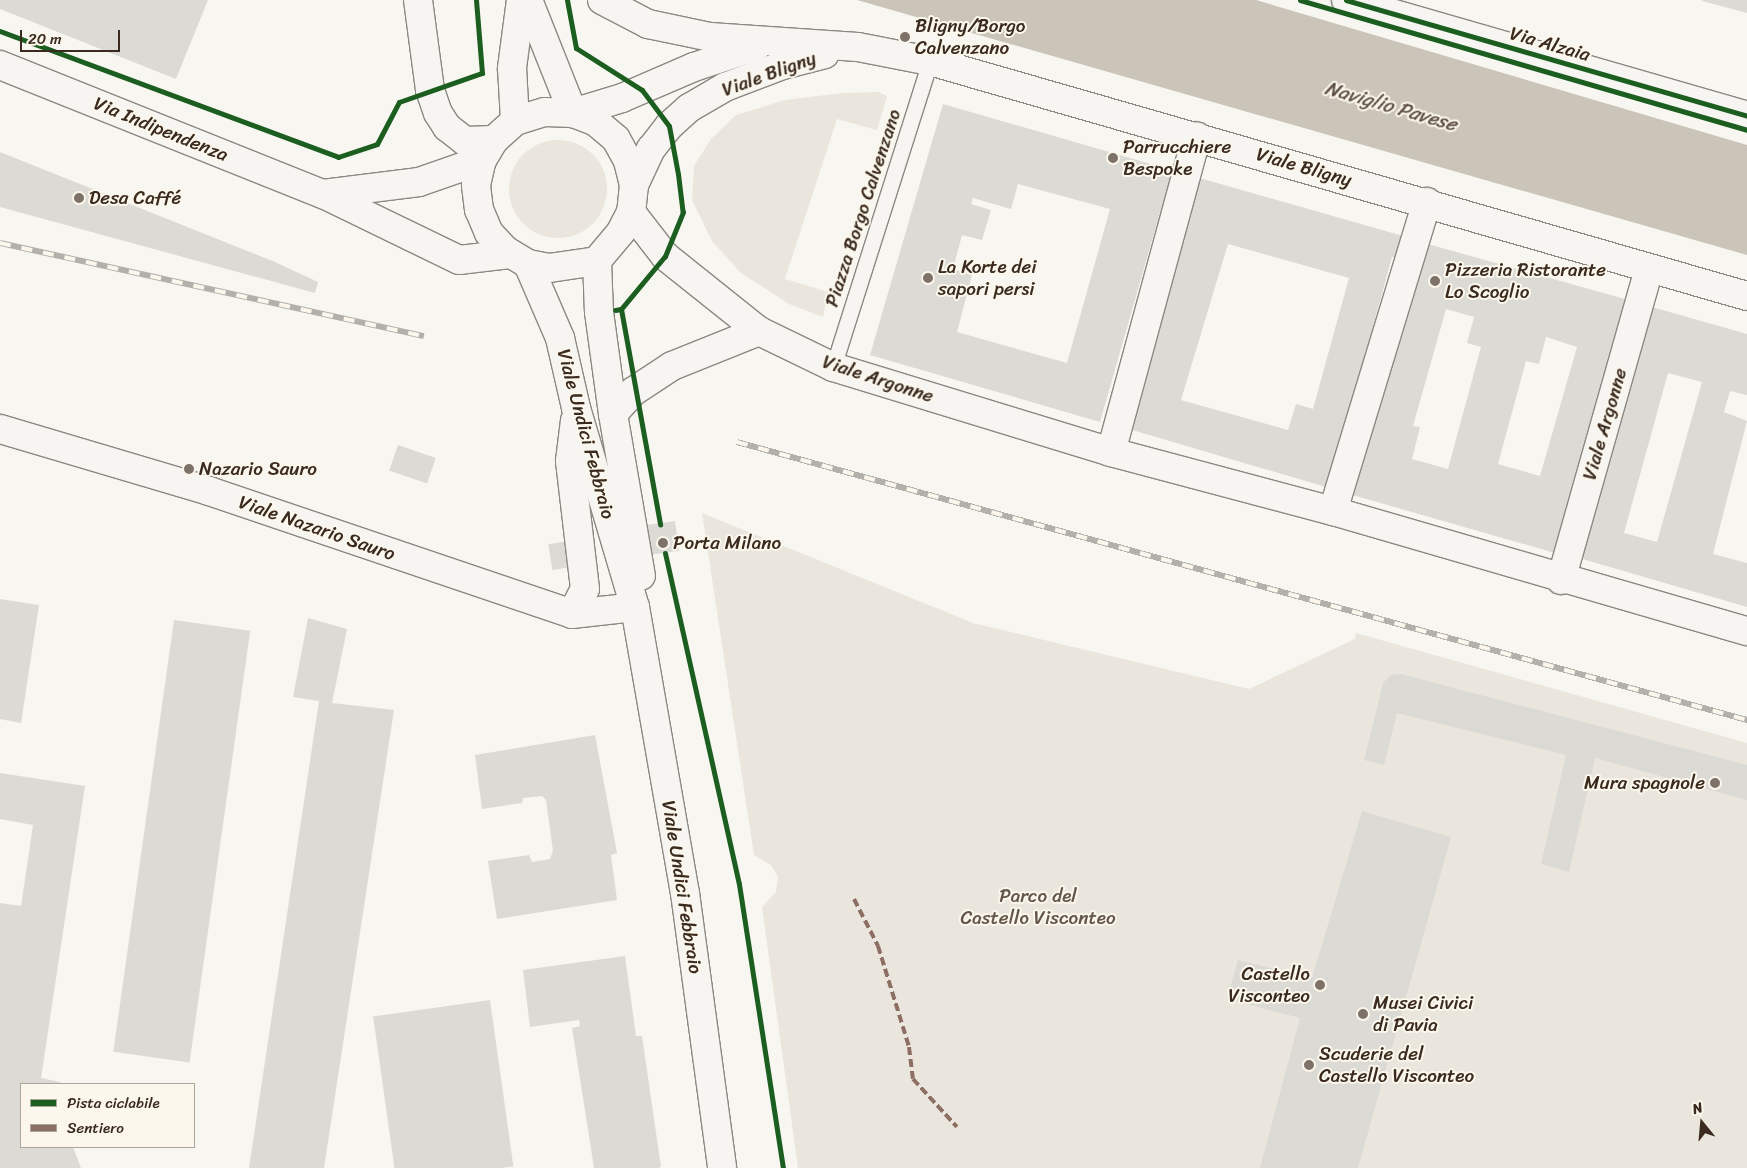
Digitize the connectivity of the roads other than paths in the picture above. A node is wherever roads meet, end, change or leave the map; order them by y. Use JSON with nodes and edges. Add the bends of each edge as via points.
{"nodes":[{"id":1,"x":418,"y":0,"type":"edge"},
{"id":2,"x":521,"y":0,"type":"edge"},
{"id":3,"x":528,"y":0,"type":"edge"},
{"id":4,"x":602,"y":0,"type":"edge"},
{"id":5,"x":1346,"y":0,"type":"edge"},
{"id":6,"x":766,"y":43,"type":"junction"},
{"id":7,"x":858,"y":48,"type":"junction"},
{"id":8,"x":930,"y":61,"type":"junction"},
{"id":9,"x":0,"y":65,"type":"edge"},
{"id":10,"x":573,"y":113,"type":"junction"},
{"id":11,"x":1747,"y":116,"type":"edge"},
{"id":12,"x":515,"y":121,"type":"junction"},
{"id":13,"x":1197,"y":136,"type":"junction"},
{"id":14,"x":488,"y":150,"type":"junction"},
{"id":15,"x":634,"y":185,"type":"junction"},
{"id":16,"x":322,"y":194,"type":"junction"},
{"id":17,"x":1427,"y":202,"type":"junction"},
{"id":18,"x":630,"y":212,"type":"junction"},
{"id":19,"x":519,"y":259,"type":"junction"},
{"id":20,"x":597,"y":261,"type":"junction"},
{"id":21,"x":1649,"y":268,"type":"junction"},
{"id":22,"x":1747,"y":296,"type":"edge"},
{"id":23,"x":760,"y":331,"type":"junction"},
{"id":24,"x":833,"y":367,"type":"junction"},
{"id":25,"x":576,"y":408,"type":"junction"},
{"id":26,"x":613,"y":414,"type":"junction"},
{"id":27,"x":0,"y":429,"type":"edge"},
{"id":28,"x":1111,"y":452,"type":"junction"},
{"id":29,"x":1334,"y":511,"type":"junction"},
{"id":30,"x":1561,"y":580,"type":"junction"},
{"id":31,"x":635,"y":607,"type":"junction"},
{"id":32,"x":572,"y":614,"type":"junction"},
{"id":33,"x":1747,"y":631,"type":"edge"},
{"id":34,"x":722,"y":1168,"type":"edge"}],
"edges":[{"from":1,"to":14,"type":"street","via":[[430,90],[438,113],[447,127],[465,141]]},
{"from":2,"to":12,"type":"street","via":[[512,68]]},
{"from":3,"to":10,"type":"street"},
{"from":4,"to":6,"type":"street","name":"Viale Bligny","via":[[648,24],[710,37]]},
{"from":5,"to":11,"type":"street","name":"Via Alzaia"},
{"from":6,"to":7,"type":"street","name":"Viale Bligny"},
{"from":6,"to":10,"type":"street","name":"Viale Bligny","via":[[694,67],[622,98]]},
{"from":7,"to":8,"type":"street","name":"Viale Bligny"},
{"from":7,"to":15,"type":"street","name":"Viale Bligny","via":[[783,65],[725,87],[689,108],[651,149]]},
{"from":8,"to":13,"type":"street","name":"Viale Bligny"},
{"from":8,"to":24,"type":"lane","name":"Piazza Borgo Calvenzano"},
{"from":9,"to":16,"type":"street","name":"Via Indipendenza"},
{"from":10,"to":12,"type":"street","via":[[545,112]]},
{"from":10,"to":15,"type":"street","via":[[596,122],[616,139],[628,161]]},
{"from":12,"to":14,"type":"street"},
{"from":13,"to":17,"type":"street","name":"Viale Bligny"},
{"from":13,"to":28,"type":"street"},
{"from":14,"to":16,"type":"street","name":"Via Indipendenza","via":[[419,182]]},
{"from":14,"to":19,"type":"street","via":[[476,185],[479,210],[489,233]]},
{"from":15,"to":18,"type":"street"},
{"from":16,"to":19,"type":"street","name":"Via Indipendenza","via":[[460,260]]},
{"from":17,"to":21,"type":"street","name":"Viale Bligny"},
{"from":17,"to":29,"type":"street"},
{"from":18,"to":20,"type":"street","via":[[621,232]]},
{"from":18,"to":23,"type":"street","name":"Viale Argonne","via":[[665,256]]},
{"from":19,"to":20,"type":"street","via":[[549,268]]},
{"from":19,"to":25,"type":"street","name":"Viale Undici Febbraio","via":[[560,338]]},
{"from":20,"to":26,"type":"street","name":"Viale Undici Febbraio","via":[[599,312]]},
{"from":21,"to":22,"type":"street","name":"Viale Bligny"},
{"from":21,"to":30,"type":"street","name":"Viale Argonne"},
{"from":23,"to":24,"type":"street","name":"Viale Argonne"},
{"from":23,"to":26,"type":"street","via":[[672,366],[634,391]]},
{"from":24,"to":28,"type":"street","name":"Viale Argonne"},
{"from":25,"to":31,"type":"street","name":"Viale Undici Febbraio"},
{"from":25,"to":32,"type":"street","via":[[570,461],[586,589]]},
{"from":26,"to":31,"type":"street","name":"Viale Undici Febbraio","via":[[642,574]]},
{"from":27,"to":32,"type":"street","name":"Viale Nazario Sauro","via":[[209,491]]},
{"from":28,"to":29,"type":"street","name":"Viale Argonne"},
{"from":29,"to":30,"type":"street","name":"Viale Argonne"},
{"from":30,"to":33,"type":"street","name":"Viale Argonne"},
{"from":31,"to":32,"type":"street","name":"Viale Nazario Sauro"},
{"from":31,"to":34,"type":"street","name":"Viale Undici Febbraio","via":[[685,893]]}]}
